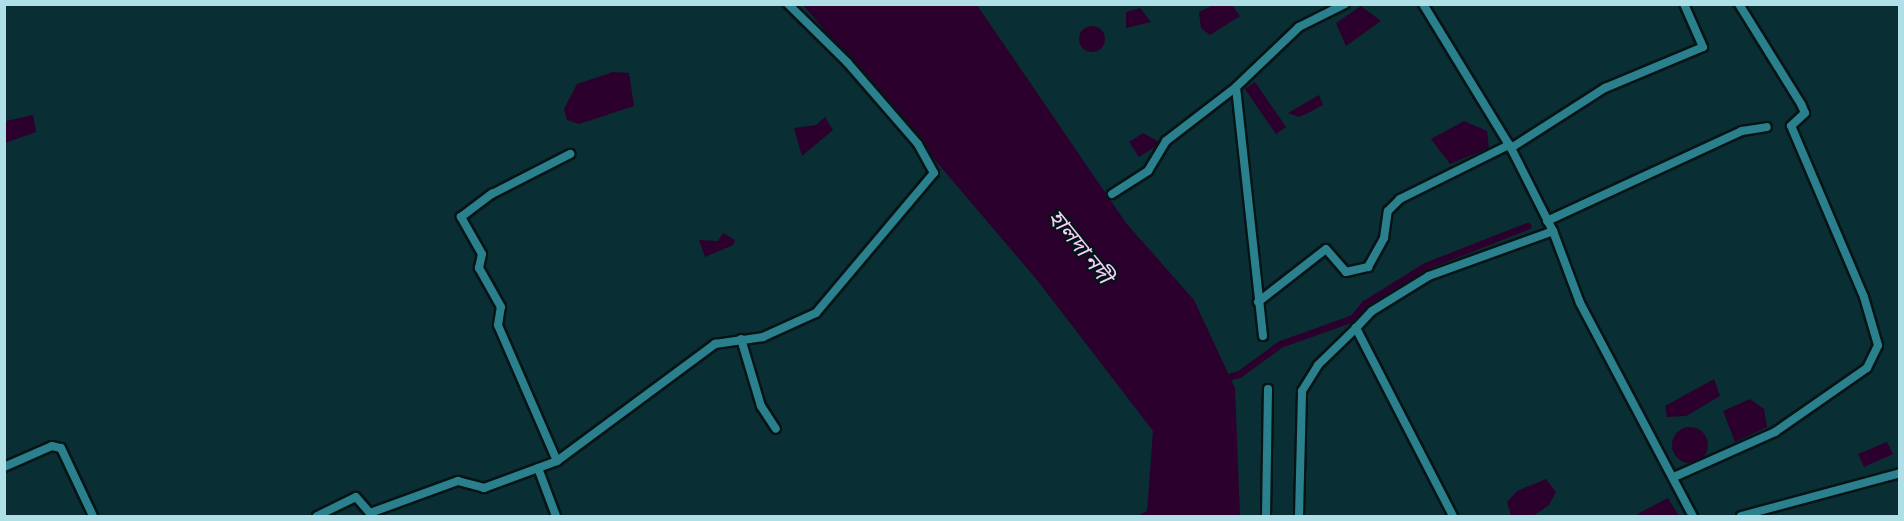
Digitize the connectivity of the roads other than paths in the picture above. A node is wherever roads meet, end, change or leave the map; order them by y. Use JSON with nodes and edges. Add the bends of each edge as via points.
{"nodes":[{"id":1,"x":788,"y":4,"type":"edge"},
{"id":2,"x":1346,"y":4,"type":"edge"},
{"id":3,"x":1423,"y":4,"type":"edge"},
{"id":4,"x":1684,"y":4,"type":"edge"},
{"id":5,"x":1739,"y":4,"type":"edge"},
{"id":6,"x":1236,"y":87,"type":"junction"},
{"id":7,"x":1767,"y":127,"type":"dead end"},
{"id":8,"x":1510,"y":147,"type":"junction"},
{"id":9,"x":570,"y":154,"type":"dead end"},
{"id":10,"x":1112,"y":194,"type":"dead end"},
{"id":11,"x":1547,"y":221,"type":"junction"},
{"id":12,"x":1553,"y":231,"type":"junction"},
{"id":13,"x":1258,"y":302,"type":"junction"},
{"id":14,"x":1356,"y":328,"type":"junction"},
{"id":15,"x":1263,"y":336,"type":"dead end"},
{"id":16,"x":741,"y":339,"type":"junction"},
{"id":17,"x":1268,"y":389,"type":"dead end"},
{"id":18,"x":776,"y":429,"type":"dead end"},
{"id":19,"x":557,"y":461,"type":"junction"},
{"id":20,"x":4,"y":467,"type":"edge"},
{"id":21,"x":538,"y":468,"type":"junction"},
{"id":22,"x":1899,"y":473,"type":"edge"},
{"id":23,"x":1674,"y":477,"type":"junction"},
{"id":24,"x":93,"y":516,"type":"edge"},
{"id":25,"x":317,"y":516,"type":"edge"},
{"id":26,"x":556,"y":516,"type":"edge"},
{"id":27,"x":1266,"y":516,"type":"edge"},
{"id":28,"x":1299,"y":516,"type":"edge"},
{"id":29,"x":1453,"y":516,"type":"edge"},
{"id":30,"x":1693,"y":516,"type":"edge"},
{"id":31,"x":1741,"y":516,"type":"edge"}],
"edges":[{"from":1,"to":16,"type":"street","via":[[847,62],[918,144],[934,173],[816,313],[763,338]]},
{"from":2,"to":6,"type":"street","via":[[1299,27]]},
{"from":3,"to":8,"type":"street"},
{"from":4,"to":8,"type":"street","via":[[1703,47],[1605,88]]},
{"from":5,"to":23,"type":"street","via":[[1805,113],[1791,126],[1864,297],[1878,345],[1868,368],[1775,432]]},
{"from":6,"to":10,"type":"street","via":[[1166,141],[1148,171]]},
{"from":6,"to":13,"type":"street"},
{"from":7,"to":11,"type":"street","via":[[1742,131]]},
{"from":8,"to":11,"type":"street"},
{"from":8,"to":13,"type":"street","via":[[1400,199],[1388,211],[1384,238],[1368,267],[1346,272],[1326,249]]},
{"from":9,"to":19,"type":"street","via":[[492,194],[461,217],[482,254],[479,268],[501,308],[498,325]]},
{"from":11,"to":12,"type":"street"},
{"from":12,"to":14,"type":"street","via":[[1429,276],[1372,311]]},
{"from":12,"to":23,"type":"street","via":[[1580,303]]},
{"from":13,"to":15,"type":"street"},
{"from":14,"to":28,"type":"street","via":[[1318,365],[1302,391]]},
{"from":14,"to":29,"type":"street"},
{"from":16,"to":18,"type":"street","via":[[761,406]]},
{"from":16,"to":19,"type":"street","via":[[715,344]]},
{"from":17,"to":27,"type":"street"},
{"from":19,"to":21,"type":"street"},
{"from":20,"to":24,"type":"street","via":[[52,446],[61,448]]},
{"from":21,"to":25,"type":"street","via":[[484,488],[458,481],[370,513],[356,497]]},
{"from":21,"to":26,"type":"street"},
{"from":22,"to":31,"type":"street"},
{"from":23,"to":30,"type":"street"}]}
